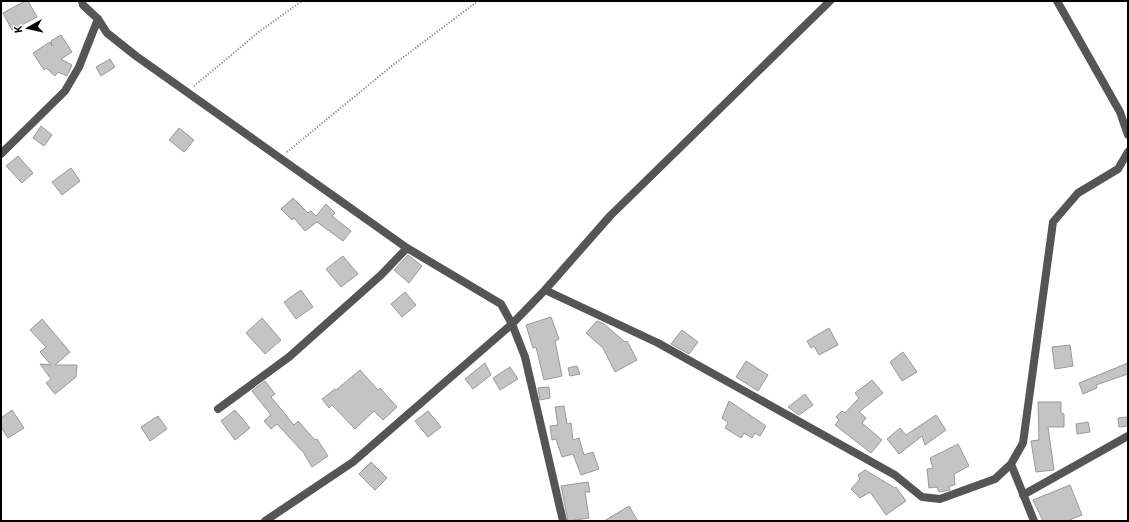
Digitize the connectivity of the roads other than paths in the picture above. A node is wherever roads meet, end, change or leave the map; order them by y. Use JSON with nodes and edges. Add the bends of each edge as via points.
{"nodes":[{"id":1,"x":82,"y":1,"type":"edge"},
{"id":2,"x":830,"y":1,"type":"edge"},
{"id":3,"x":1057,"y":1,"type":"edge"},
{"id":4,"x":98,"y":19,"type":"junction"},
{"id":5,"x":1128,"y":135,"type":"edge"},
{"id":6,"x":1128,"y":152,"type":"edge"},
{"id":7,"x":1,"y":154,"type":"edge"},
{"id":8,"x":407,"y":248,"type":"junction"},
{"id":9,"x":545,"y":290,"type":"junction"},
{"id":10,"x":512,"y":324,"type":"junction"},
{"id":11,"x":218,"y":409,"type":"dead end"},
{"id":12,"x":1128,"y":436,"type":"edge"},
{"id":13,"x":1011,"y":464,"type":"junction"},
{"id":14,"x":1023,"y":495,"type":"junction"},
{"id":15,"x":265,"y":521,"type":"edge"},
{"id":16,"x":563,"y":521,"type":"edge"},
{"id":17,"x":1034,"y":521,"type":"edge"}],
"edges":[{"from":1,"to":4,"type":"street"},
{"from":2,"to":9,"type":"street","via":[[610,216]]},
{"from":3,"to":5,"type":"street","via":[[1120,112]]},
{"from":4,"to":7,"type":"street","via":[[79,67],[65,92]]},
{"from":4,"to":8,"type":"street","via":[[107,33],[136,56]]},
{"from":6,"to":13,"type":"street","via":[[1118,169],[1078,193],[1053,222],[1023,443]]},
{"from":8,"to":10,"type":"street","via":[[501,304]]},
{"from":8,"to":11,"type":"street","via":[[289,357]]},
{"from":9,"to":10,"type":"street"},
{"from":9,"to":13,"type":"street","via":[[658,343],[877,465],[922,497],[940,499],[995,479]]},
{"from":10,"to":15,"type":"street","via":[[353,462]]},
{"from":10,"to":16,"type":"street","via":[[525,357]]},
{"from":12,"to":14,"type":"street"},
{"from":13,"to":14,"type":"street"},
{"from":14,"to":17,"type":"street"}]}
